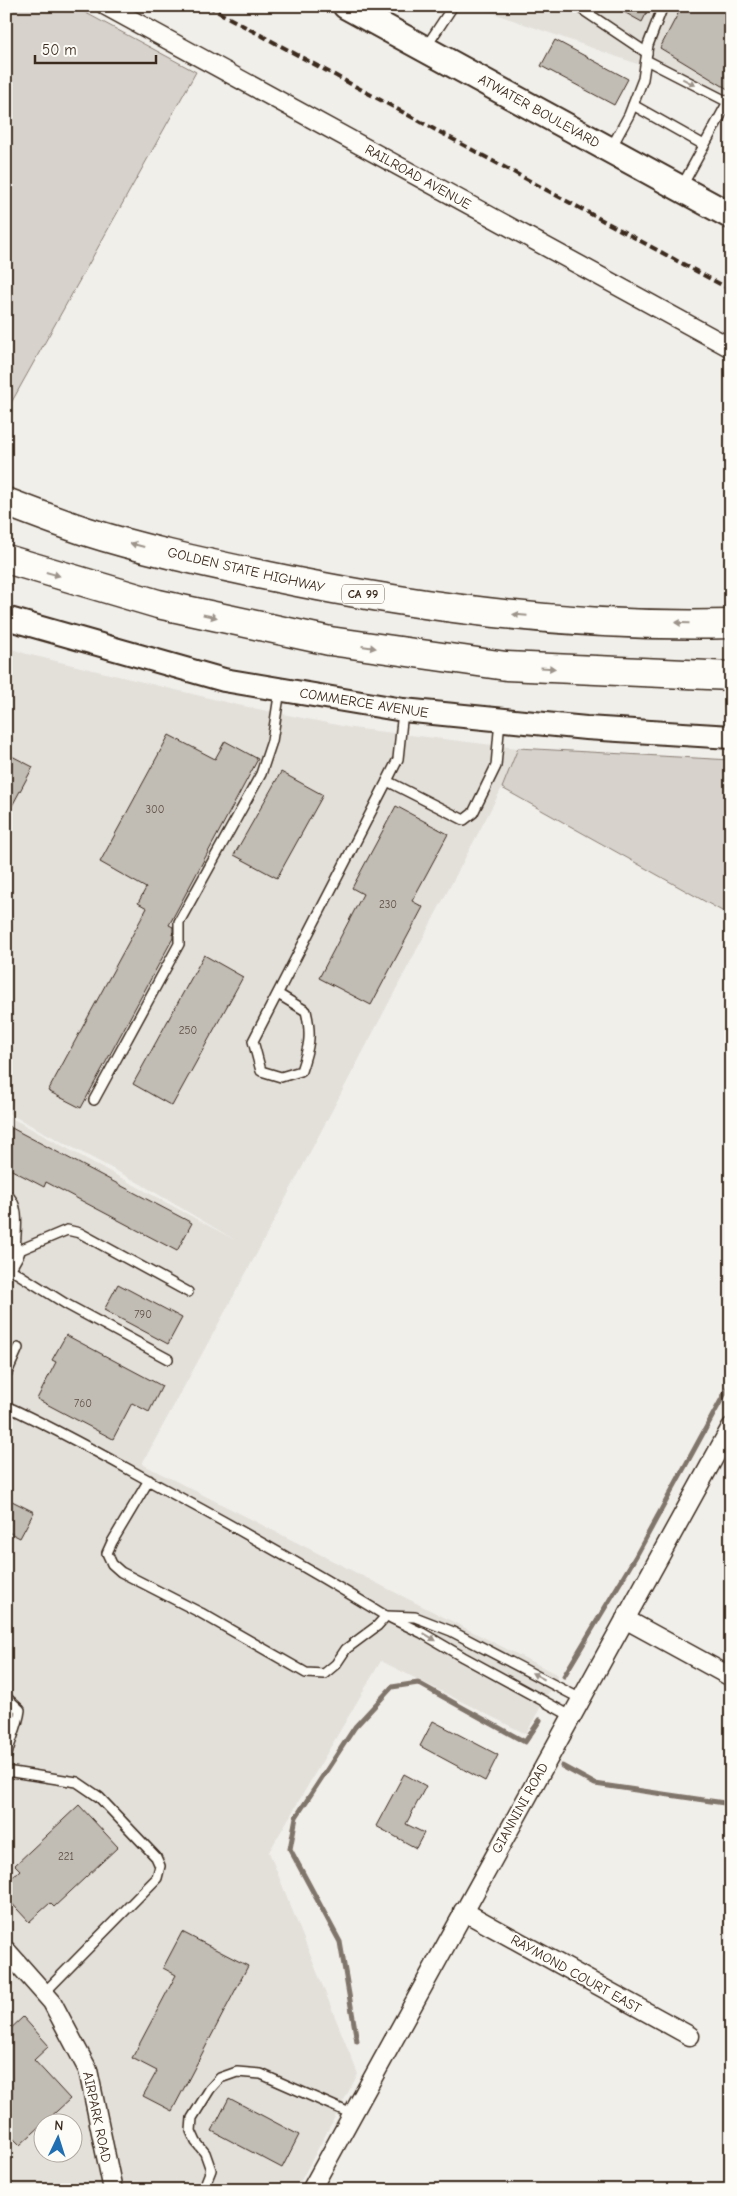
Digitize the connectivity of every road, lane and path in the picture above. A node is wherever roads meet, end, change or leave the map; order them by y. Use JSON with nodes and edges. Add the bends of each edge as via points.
{"nodes":[{"id":1,"x":106,"y":6,"type":"edge"},
{"id":2,"x":453,"y":6,"type":"edge"},
{"id":3,"x":663,"y":6,"type":"edge"},
{"id":4,"x":580,"y":8,"type":"dead end"},
{"id":5,"x":361,"y":10,"type":"edge"},
{"id":6,"x":424,"y":49,"type":"junction"},
{"id":7,"x":646,"y":57,"type":"junction"},
{"id":8,"x":633,"y":105,"type":"junction"},
{"id":9,"x":704,"y":145,"type":"junction"},
{"id":10,"x":610,"y":150,"type":"junction"},
{"id":11,"x":681,"y":189,"type":"junction"},
{"id":12,"x":731,"y":216,"type":"edge"},
{"id":13,"x":731,"y":348,"type":"edge"},
{"id":14,"x":6,"y":502,"type":"edge"},
{"id":15,"x":6,"y":559,"type":"edge"},
{"id":16,"x":6,"y":618,"type":"edge"},
{"id":17,"x":731,"y":624,"type":"edge"},
{"id":18,"x":731,"y":676,"type":"edge"},
{"id":19,"x":280,"y":690,"type":"junction"},
{"id":20,"x":403,"y":710,"type":"junction"},
{"id":21,"x":500,"y":720,"type":"junction"},
{"id":22,"x":731,"y":737,"type":"edge"},
{"id":23,"x":387,"y":781,"type":"junction"},
{"id":24,"x":278,"y":994,"type":"junction"},
{"id":25,"x":94,"y":1100,"type":"dead end"},
{"id":26,"x":6,"y":1194,"type":"edge"},
{"id":27,"x":9,"y":1256,"type":"edge"},
{"id":28,"x":188,"y":1292,"type":"dead end"},
{"id":29,"x":18,"y":1348,"type":"dead end"},
{"id":30,"x":168,"y":1359,"type":"dead end"},
{"id":31,"x":6,"y":1375,"type":"edge"},
{"id":32,"x":6,"y":1406,"type":"edge"},
{"id":33,"x":731,"y":1427,"type":"edge"},
{"id":34,"x":149,"y":1480,"type":"junction"},
{"id":35,"x":386,"y":1616,"type":"junction"},
{"id":36,"x":625,"y":1619,"type":"junction"},
{"id":37,"x":731,"y":1677,"type":"edge"},
{"id":38,"x":6,"y":1697,"type":"edge"},
{"id":39,"x":580,"y":1699,"type":"junction"},
{"id":40,"x":571,"y":1716,"type":"junction"},
{"id":41,"x":6,"y":1759,"type":"edge"},
{"id":42,"x":6,"y":1771,"type":"edge"},
{"id":43,"x":463,"y":1912,"type":"junction"},
{"id":44,"x":6,"y":1950,"type":"edge"},
{"id":45,"x":44,"y":1993,"type":"junction"},
{"id":46,"x":690,"y":2036,"type":"dead end"},
{"id":47,"x":352,"y":2114,"type":"junction"},
{"id":48,"x":113,"y":2190,"type":"edge"},
{"id":49,"x":203,"y":2190,"type":"edge"},
{"id":50,"x":311,"y":2190,"type":"edge"}],
"edges":[{"from":1,"to":13,"type":"street","name":"RAILROAD AVENUE"},
{"from":2,"to":6,"type":"lane"},
{"from":3,"to":7,"type":"lane","via":[[654,25]]},
{"from":4,"to":7,"type":"lane"},
{"from":5,"to":6,"type":"main road","name":"ATWATER BOULEVARD"},
{"from":6,"to":10,"type":"main road","name":"ATWATER BOULEVARD"},
{"from":7,"to":8,"type":"lane","via":[[643,78]]},
{"from":7,"to":9,"type":"lane","one_way":true,"via":[[728,102]]},
{"from":8,"to":9,"type":"lane"},
{"from":8,"to":10,"type":"lane"},
{"from":9,"to":11,"type":"lane"},
{"from":10,"to":11,"type":"main road","name":"ATWATER BOULEVARD"},
{"from":11,"to":12,"type":"main road","name":"ATWATER BOULEVARD"},
{"from":17,"to":14,"type":"highway","name":"GOLDEN STATE HIGHWAY","number":"CA 99","one_way":true,"via":[[622,622],[538,616],[454,608],[327,588],[192,560],[86,531]]},
{"from":15,"to":18,"type":"highway","one_way":true,"via":[[158,604],[330,641],[506,666]]},
{"from":16,"to":19,"type":"street","name":"COMMERCE AVENUE","via":[[224,680]]},
{"from":19,"to":20,"type":"street","name":"COMMERCE AVENUE"},
{"from":19,"to":25,"type":"lane","via":[[272,741],[261,774],[179,922],[179,944]]},
{"from":20,"to":21,"type":"street","name":"COMMERCE AVENUE"},
{"from":20,"to":23,"type":"lane","via":[[398,759]]},
{"from":21,"to":22,"type":"street","name":"COMMERCE AVENUE"},
{"from":21,"to":23,"type":"lane","via":[[496,766],[473,813],[464,820]]},
{"from":23,"to":24,"type":"lane"},
{"from":24,"to":24,"type":"lane","via":[[253,1041],[261,1071],[281,1077],[301,1071],[310,1045],[310,1027],[306,1011]]},
{"from":26,"to":27,"type":"lane","via":[[16,1205]]},
{"from":27,"to":28,"type":"lane","via":[[67,1230]]},
{"from":27,"to":30,"type":"lane","via":[[66,1304]]},
{"from":29,"to":31,"type":"lane"},
{"from":32,"to":34,"type":"lane"},
{"from":33,"to":36,"type":"street","name":"GIANNINI ROAD"},
{"from":34,"to":35,"type":"lane"},
{"from":34,"to":35,"type":"lane","via":[[107,1554],[121,1572],[306,1673],[324,1674],[346,1649],[378,1626]]},
{"from":39,"to":35,"type":"lane","one_way":true,"via":[[450,1631],[415,1617]]},
{"from":35,"to":40,"type":"lane","one_way":true},
{"from":36,"to":37,"type":"street"},
{"from":36,"to":39,"type":"street","name":"GIANNINI ROAD"},
{"from":38,"to":41,"type":"lane","via":[[20,1710]]},
{"from":39,"to":40,"type":"street","name":"GIANNINI ROAD"},
{"from":40,"to":43,"type":"street","name":"GIANNINI ROAD"},
{"from":42,"to":45,"type":"lane","via":[[77,1782],[99,1797],[156,1857],[160,1866],[157,1878]]},
{"from":43,"to":46,"type":"street","name":"RAYMOND COURT EAST"},
{"from":43,"to":47,"type":"street","name":"GIANNINI ROAD"},
{"from":44,"to":45,"type":"street","name":"AIRPARK ROAD"},
{"from":45,"to":48,"type":"street","name":"AIRPARK ROAD","via":[[88,2070]]},
{"from":47,"to":49,"type":"lane","via":[[261,2074],[237,2072],[220,2078],[192,2118],[191,2131],[205,2153],[210,2170]]},
{"from":47,"to":50,"type":"street","name":"GIANNINI ROAD"}]}
